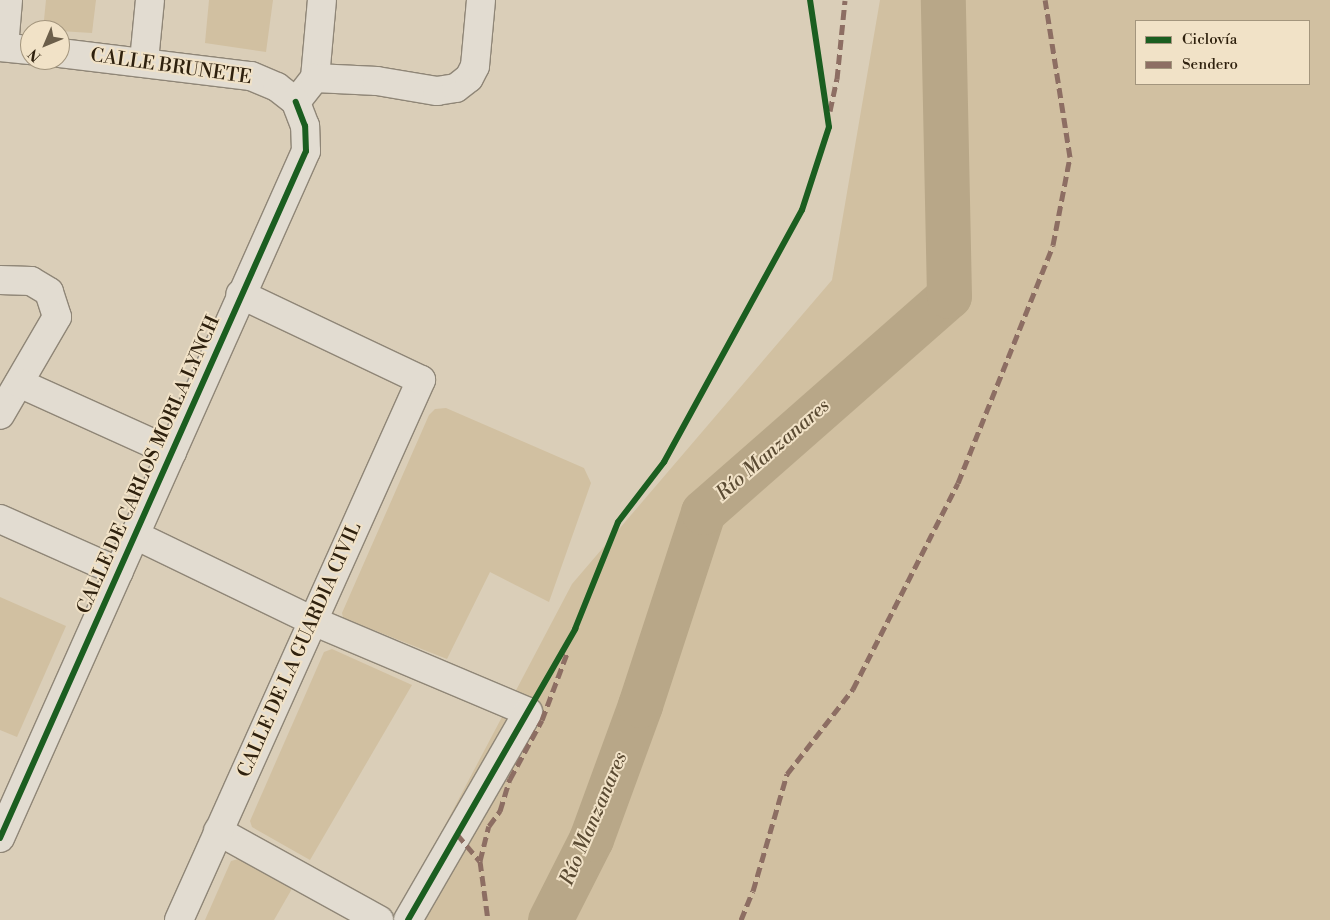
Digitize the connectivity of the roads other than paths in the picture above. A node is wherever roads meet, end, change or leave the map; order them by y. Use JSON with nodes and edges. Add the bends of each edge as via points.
{"nodes":[{"id":1,"x":8,"y":0,"type":"edge"},
{"id":2,"x":150,"y":0,"type":"edge"},
{"id":3,"x":322,"y":0,"type":"edge"},
{"id":4,"x":481,"y":0,"type":"edge"},
{"id":5,"x":11,"y":48,"type":"edge"},
{"id":6,"x":70,"y":54,"type":"edge"},
{"id":7,"x":144,"y":61,"type":"junction"},
{"id":8,"x":315,"y":78,"type":"junction"},
{"id":9,"x":296,"y":102,"type":"junction"},
{"id":10,"x":0,"y":280,"type":"edge"},
{"id":11,"x":240,"y":294,"type":"junction"},
{"id":12,"x":19,"y":383,"type":"junction"},
{"id":13,"x":0,"y":415,"type":"edge"},
{"id":14,"x":172,"y":452,"type":"junction"},
{"id":15,"x":0,"y":519,"type":"edge"},
{"id":16,"x":135,"y":535,"type":"junction"},
{"id":17,"x":119,"y":572,"type":"junction"},
{"id":18,"x":313,"y":621,"type":"junction"},
{"id":19,"x":218,"y":831,"type":"junction"},
{"id":20,"x":0,"y":838,"type":"edge"},
{"id":21,"x":179,"y":920,"type":"edge"},
{"id":22,"x":379,"y":920,"type":"edge"},
{"id":23,"x":408,"y":920,"type":"edge"}],
"edges":[{"from":1,"to":5,"type":"street"},
{"from":2,"to":7,"type":"street"},
{"from":3,"to":8,"type":"street"},
{"from":4,"to":8,"type":"street","via":[[475,66],[469,78],[456,88],[437,91],[377,81]]},
{"from":6,"to":7,"type":"street","name":"CALLE BRUNETE"},
{"from":7,"to":9,"type":"street","name":"CALLE BRUNETE","via":[[251,76],[277,87]]},
{"from":8,"to":9,"type":"street"},
{"from":9,"to":11,"type":"street","name":"CALLE DE CARLOS MORLA LYNCH","via":[[305,126],[306,151]]},
{"from":10,"to":12,"type":"street","via":[[31,281],[48,292],[56,317]]},
{"from":11,"to":14,"type":"street","name":"CALLE DE CARLOS MORLA LYNCH"},
{"from":11,"to":18,"type":"street","name":"CALLE DE LA GUARDIA CIVIL","via":[[421,380]]},
{"from":12,"to":13,"type":"street"},
{"from":12,"to":14,"type":"street"},
{"from":14,"to":16,"type":"street","name":"CALLE DE CARLOS MORLA LYNCH"},
{"from":15,"to":17,"type":"street"},
{"from":16,"to":17,"type":"street","name":"CALLE DE CARLOS MORLA LYNCH"},
{"from":16,"to":18,"type":"street"},
{"from":17,"to":20,"type":"street","name":"CALLE DE CARLOS MORLA LYNCH"},
{"from":18,"to":19,"type":"street","name":"CALLE DE LA GUARDIA CIVIL"},
{"from":18,"to":23,"type":"street","via":[[528,712]]},
{"from":19,"to":21,"type":"street","name":"CALLE DE LA GUARDIA CIVIL"},
{"from":19,"to":22,"type":"street"}]}
